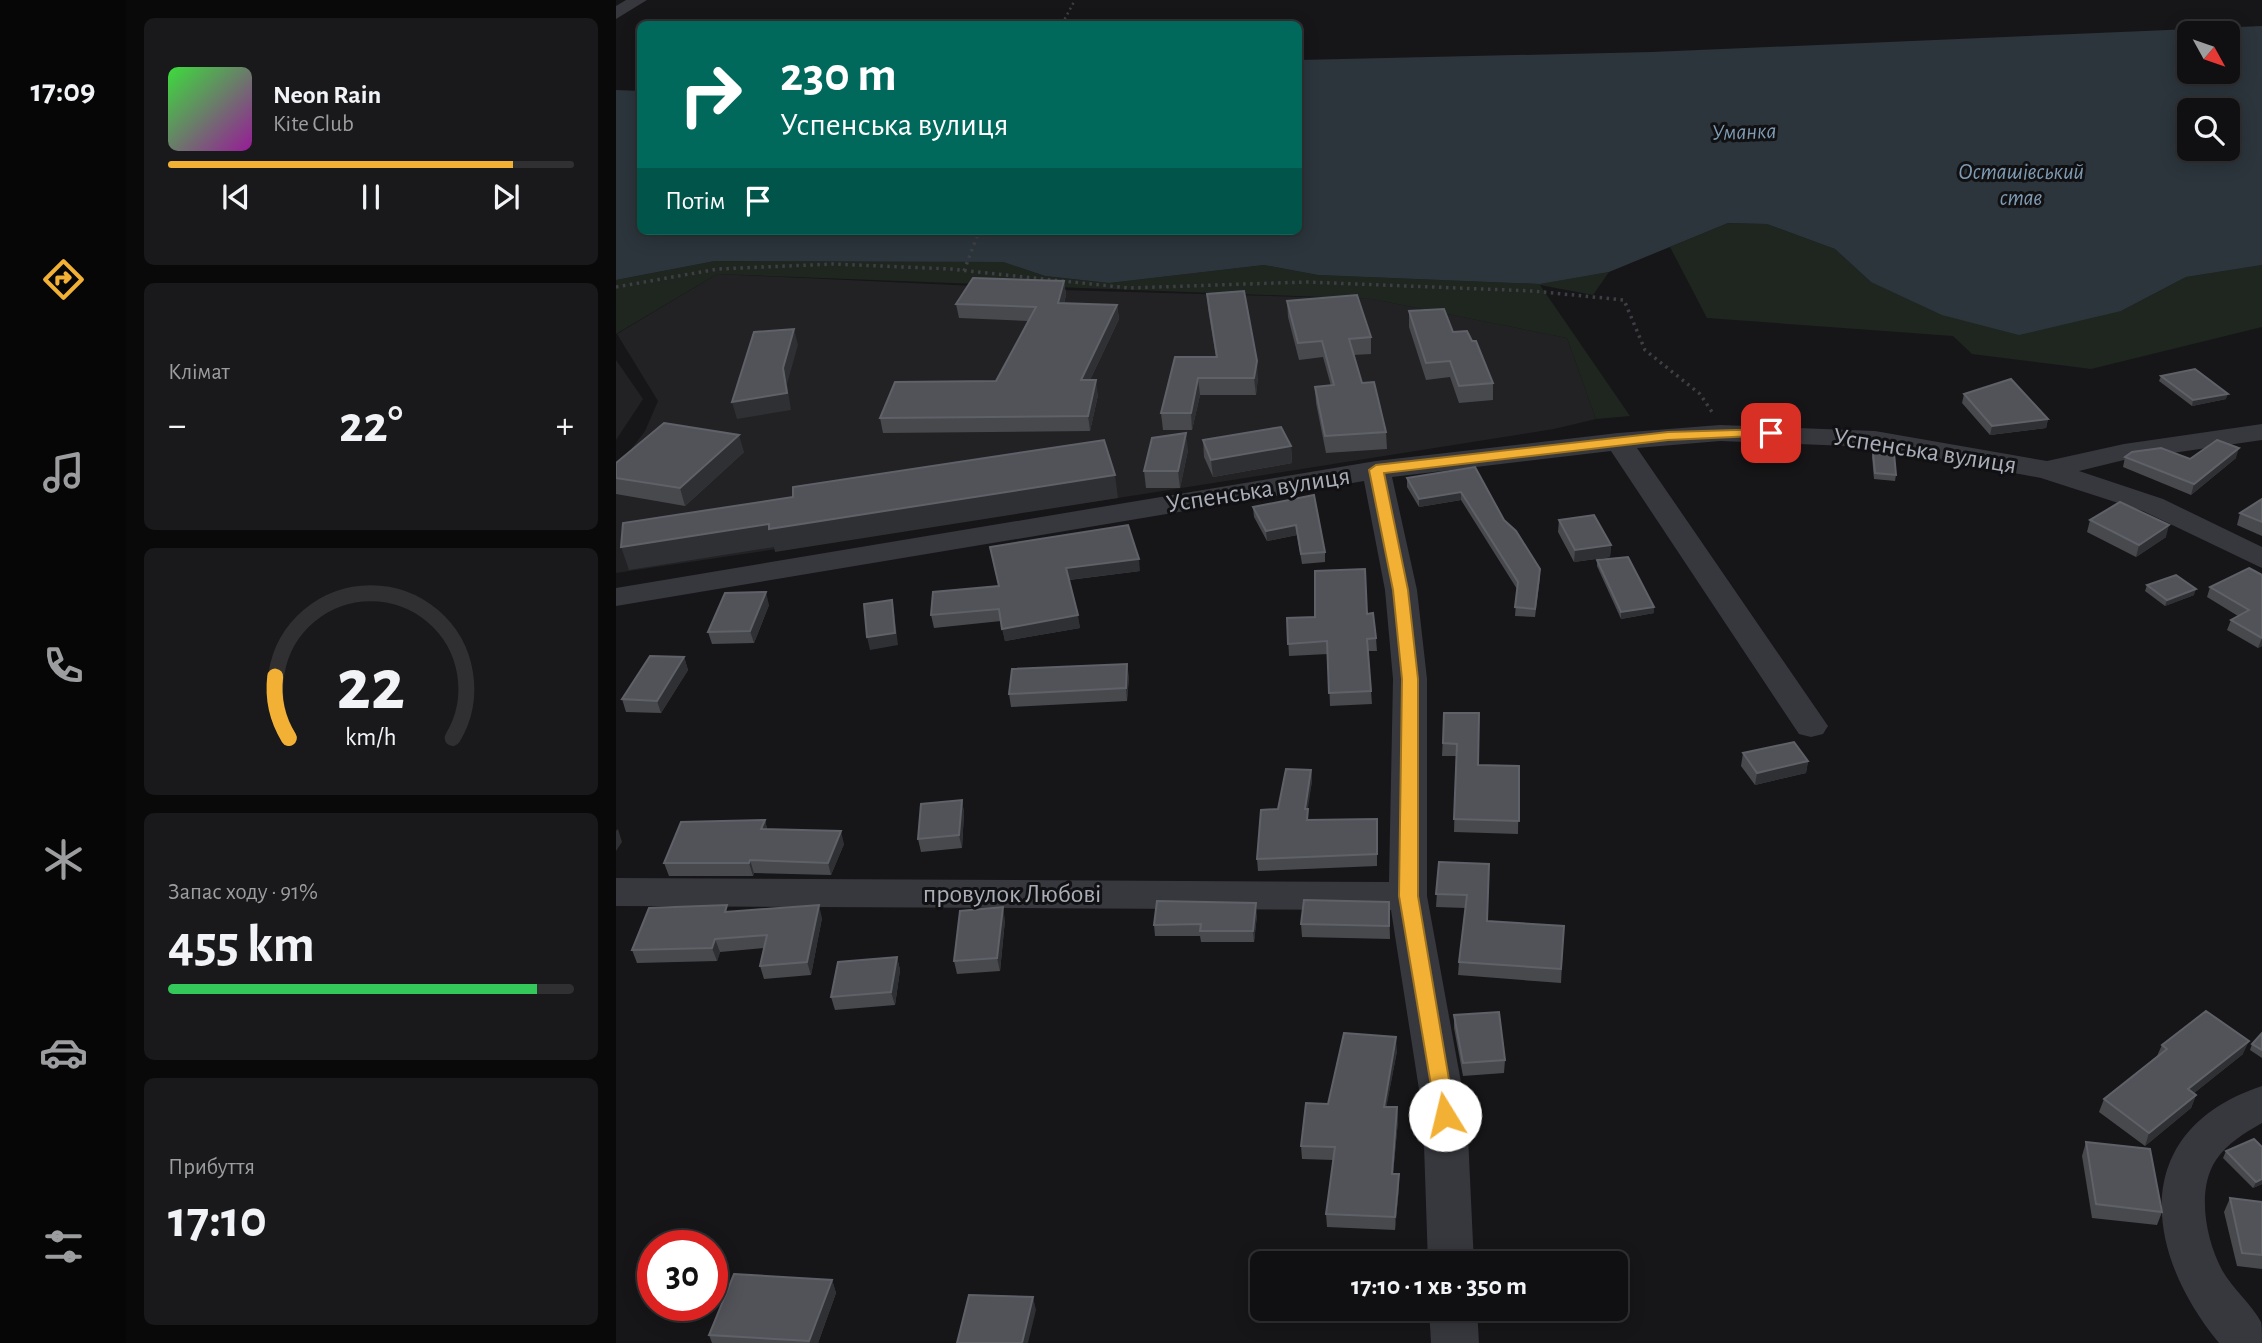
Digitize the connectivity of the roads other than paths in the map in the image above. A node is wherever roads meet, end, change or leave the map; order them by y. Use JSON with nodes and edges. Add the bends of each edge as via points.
{"nodes":[{"id":1,"x":638,"y":0,"type":"edge"},
{"id":2,"x":616,"y":14,"type":"edge"},
{"id":3,"x":2262,"y":432,"type":"edge"},
{"id":4,"x":1618,"y":441,"type":"junction"},
{"id":5,"x":1376,"y":470,"type":"junction"},
{"id":6,"x":2047,"y":470,"type":"junction"},
{"id":7,"x":2262,"y":559,"type":"edge"},
{"id":8,"x":616,"y":597,"type":"edge"},
{"id":9,"x":1811,"y":726,"type":"dead end"},
{"id":10,"x":616,"y":892,"type":"edge"},
{"id":11,"x":1408,"y":896,"type":"junction"},
{"id":12,"x":2250,"y":1107,"type":"edge"},
{"id":13,"x":1450,"y":1251,"type":"edge"},
{"id":14,"x":1454,"y":1321,"type":"edge"},
{"id":15,"x":1455,"y":1343,"type":"edge"},
{"id":16,"x":2249,"y":1343,"type":"edge"}],
"edges":[{"from":1,"to":2,"type":"street"},
{"from":3,"to":6,"type":"street","via":[[2124,452]]},
{"from":4,"to":5,"type":"street","name":"Успенська вулиця"},
{"from":4,"to":6,"type":"street","name":"Успенська вулиця","via":[[1720,433],[1810,434],[1875,439]]},
{"from":4,"to":9,"type":"street"},
{"from":5,"to":8,"type":"street","name":"Успенська вулиця"},
{"from":5,"to":11,"type":"street","via":[[1399,578],[1410,679]]},
{"from":6,"to":7,"type":"street","name":"Успенська вулиця","via":[[2153,505]]},
{"from":10,"to":11,"type":"street","name":"провулок Любові"},
{"from":11,"to":13,"type":"street","via":[[1445,1115]]},
{"from":12,"to":16,"type":"street","via":[[2212,1130],[2194,1154],[2183,1182],[2182,1215],[2189,1250],[2205,1287]]},
{"from":14,"to":15,"type":"street"}]}
